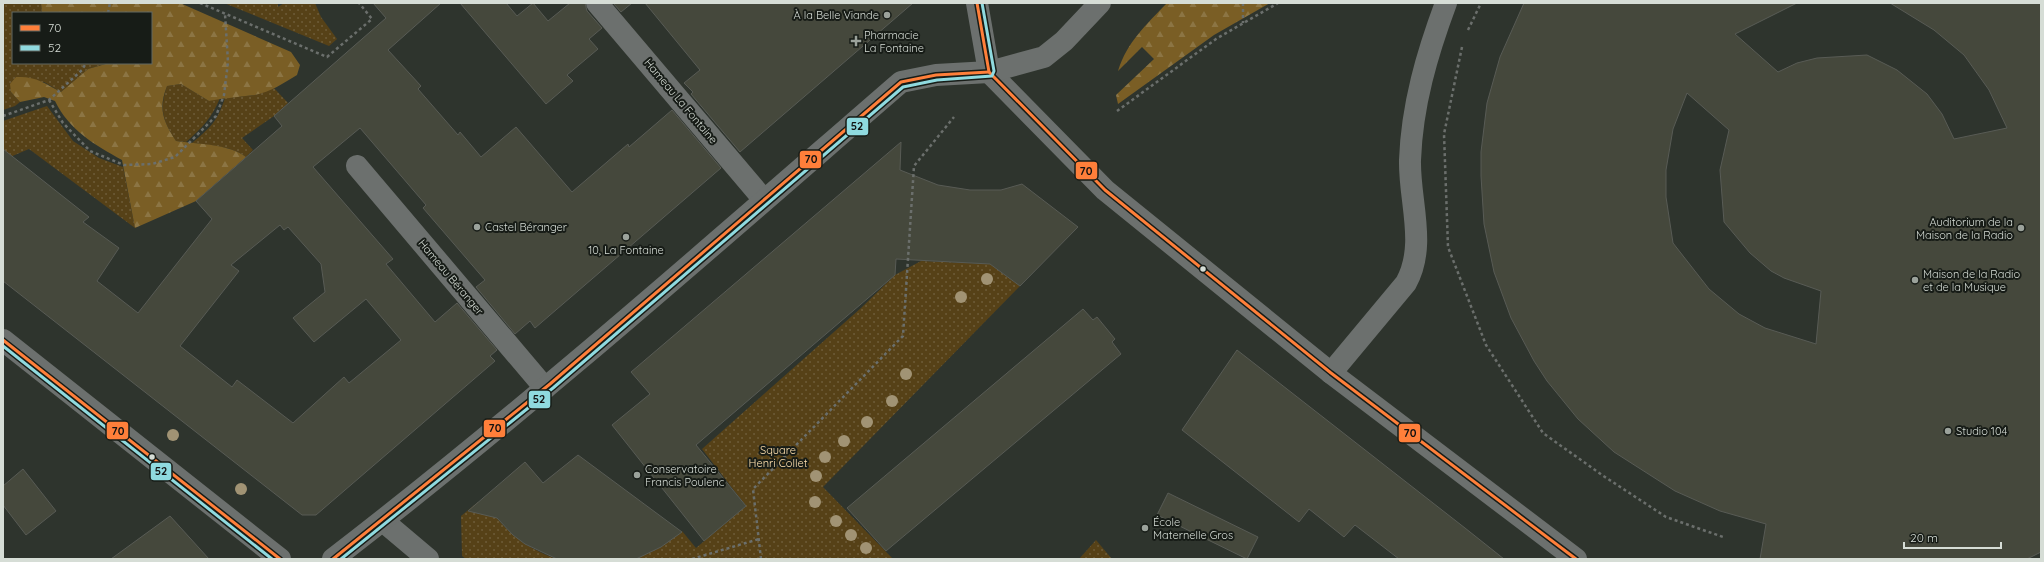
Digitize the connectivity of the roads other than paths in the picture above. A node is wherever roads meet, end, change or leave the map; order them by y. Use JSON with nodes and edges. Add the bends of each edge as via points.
{"nodes":[{"id":1,"x":597,"y":3,"type":"edge"},
{"id":2,"x":977,"y":3,"type":"edge"},
{"id":3,"x":1100,"y":3,"type":"edge"},
{"id":4,"x":1446,"y":3,"type":"edge"},
{"id":5,"x":989,"y":72,"type":"junction"},
{"id":6,"x":357,"y":166,"type":"dead end"},
{"id":7,"x":764,"y":200,"type":"junction"},
{"id":8,"x":3,"y":340,"type":"edge"},
{"id":9,"x":1330,"y":373,"type":"junction"},
{"id":10,"x":544,"y":388,"type":"junction"},
{"id":11,"x":383,"y":521,"type":"junction"},
{"id":12,"x":280,"y":559,"type":"edge"},
{"id":13,"x":334,"y":559,"type":"edge"},
{"id":14,"x":428,"y":559,"type":"edge"},
{"id":15,"x":1576,"y":559,"type":"edge"}],
"edges":[{"from":1,"to":7,"type":"street","name":"Hameau La Fontaine"},
{"from":2,"to":5,"type":"street"},
{"from":3,"to":5,"type":"street","via":[[1064,41],[1044,57]]},
{"from":4,"to":9,"type":"street","via":[[1422,74],[1413,120],[1410,162],[1416,248],[1412,271],[1406,283]]},
{"from":5,"to":7,"type":"street","via":[[936,74],[901,82]]},
{"from":5,"to":9,"type":"street","via":[[1105,190]]},
{"from":6,"to":10,"type":"street","name":"Hameau Béranger"},
{"from":7,"to":10,"type":"street"},
{"from":8,"to":12,"type":"street"},
{"from":9,"to":15,"type":"street"},
{"from":10,"to":11,"type":"street"},
{"from":11,"to":13,"type":"street"},
{"from":11,"to":14,"type":"street"}]}
